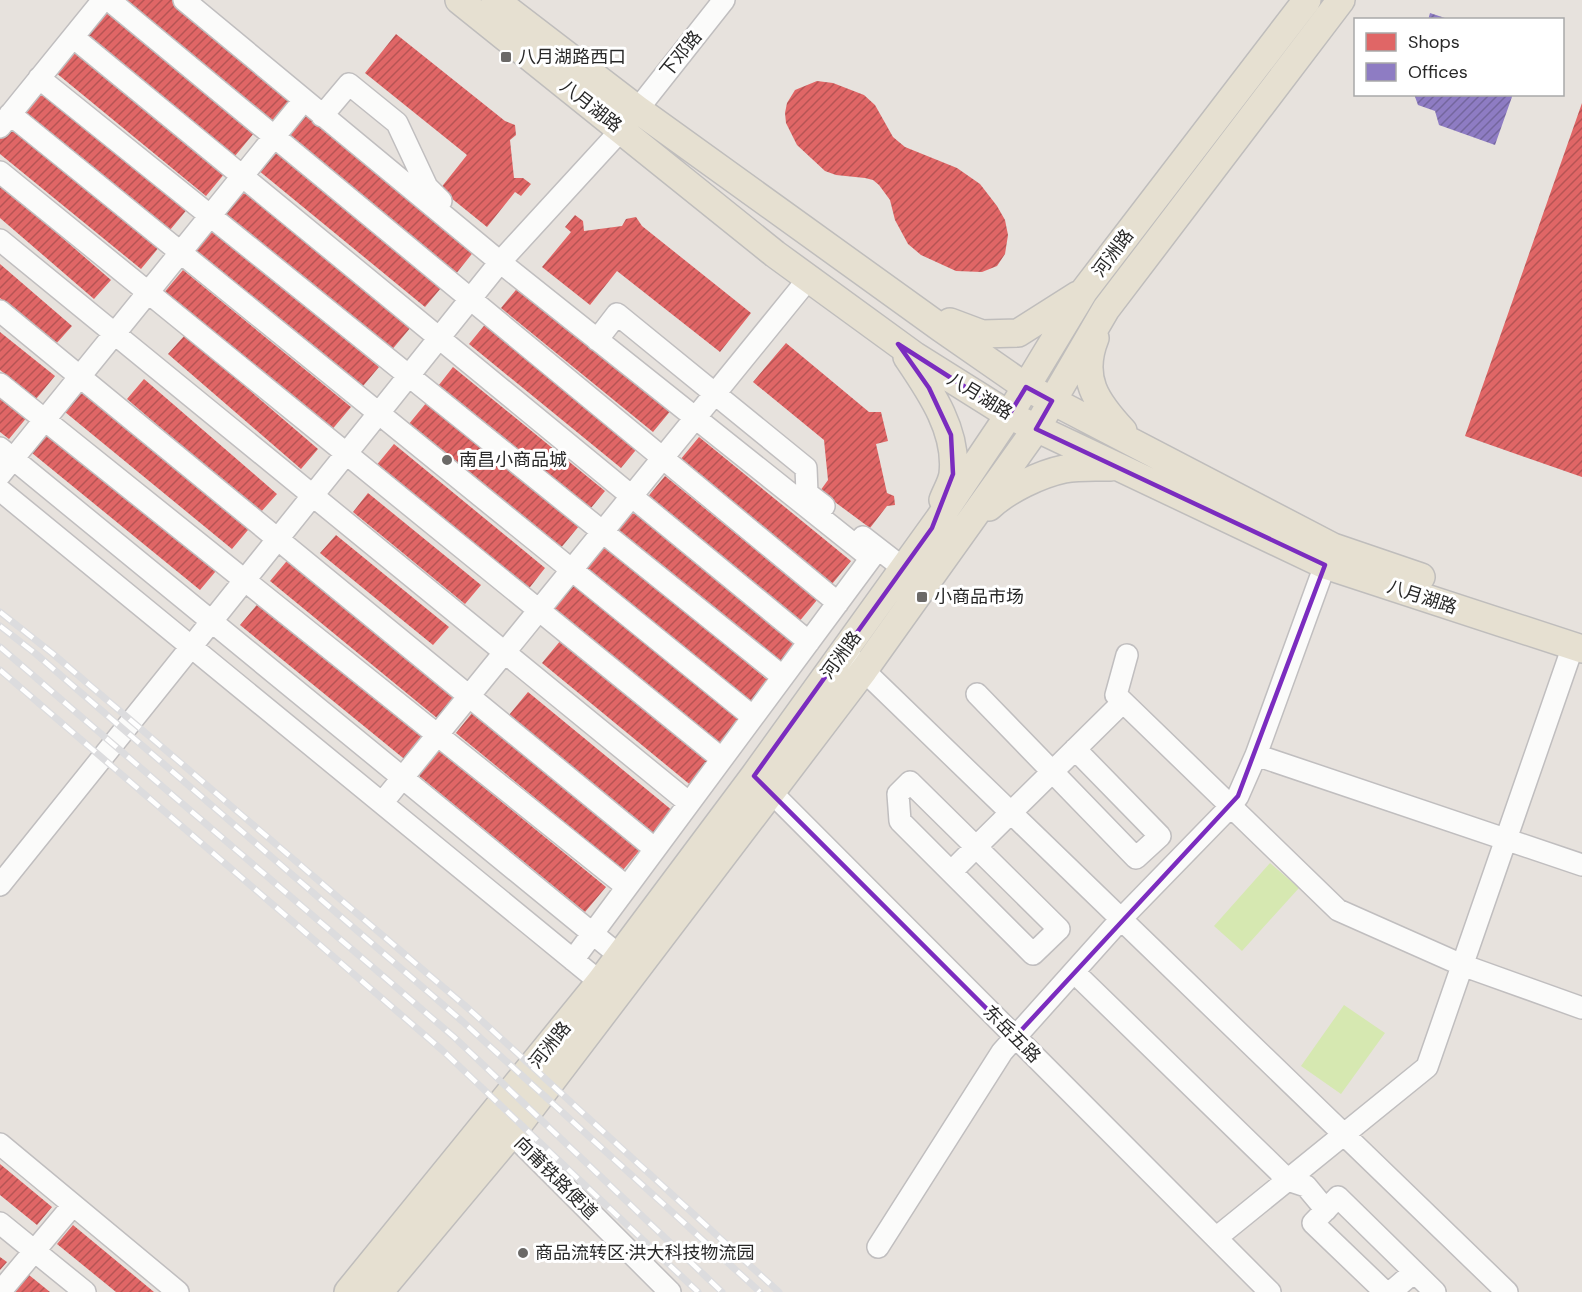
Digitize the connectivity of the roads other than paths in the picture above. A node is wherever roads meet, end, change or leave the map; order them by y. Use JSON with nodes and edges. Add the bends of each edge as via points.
{"nodes":[{"id":1,"x":103,"y":0,"type":"edge"},
{"id":2,"x":110,"y":0,"type":"edge"},
{"id":3,"x":184,"y":0,"type":"edge"},
{"id":4,"x":459,"y":0,"type":"edge"},
{"id":5,"x":495,"y":0,"type":"edge"},
{"id":6,"x":724,"y":0,"type":"edge"},
{"id":7,"x":1307,"y":0,"type":"edge"},
{"id":8,"x":1341,"y":0,"type":"edge"},
{"id":9,"x":73,"y":37,"type":"junction"},
{"id":10,"x":39,"y":78,"type":"junction"},
{"id":11,"x":304,"y":100,"type":"junction"},
{"id":12,"x":322,"y":116,"type":"junction"},
{"id":13,"x":629,"y":119,"type":"junction"},
{"id":14,"x":5,"y":120,"type":"edge"},
{"id":15,"x":275,"y":137,"type":"junction"},
{"id":16,"x":0,"y":172,"type":"edge"},
{"id":17,"x":242,"y":177,"type":"junction"},
{"id":18,"x":211,"y":216,"type":"junction"},
{"id":19,"x":0,"y":240,"type":"edge"},
{"id":20,"x":181,"y":252,"type":"junction"},
{"id":21,"x":500,"y":262,"type":"junction"},
{"id":22,"x":809,"y":278,"type":"junction"},
{"id":23,"x":1084,"y":291,"type":"junction"},
{"id":24,"x":148,"y":293,"type":"junction"},
{"id":25,"x":470,"y":299,"type":"junction"},
{"id":26,"x":914,"y":309,"type":"junction"},
{"id":27,"x":1106,"y":309,"type":"junction"},
{"id":28,"x":0,"y":311,"type":"edge"},
{"id":29,"x":115,"y":334,"type":"junction"},
{"id":30,"x":439,"y":338,"type":"junction"},
{"id":31,"x":597,"y":340,"type":"junction"},
{"id":32,"x":898,"y":344,"type":"junction"},
{"id":33,"x":409,"y":375,"type":"junction"},
{"id":34,"x":80,"y":377,"type":"junction"},
{"id":35,"x":0,"y":384,"type":"edge"},
{"id":36,"x":1026,"y":387,"type":"junction"},
{"id":37,"x":715,"y":394,"type":"junction"},
{"id":38,"x":1052,"y":401,"type":"junction"},
{"id":39,"x":379,"y":413,"type":"junction"},
{"id":40,"x":1009,"y":415,"type":"junction"},
{"id":41,"x":695,"y":418,"type":"junction"},
{"id":42,"x":45,"y":420,"type":"junction"},
{"id":43,"x":1036,"y":429,"type":"junction"},
{"id":44,"x":1139,"y":447,"type":"junction"},
{"id":45,"x":7,"y":453,"type":"edge"},
{"id":46,"x":346,"y":454,"type":"junction"},
{"id":47,"x":663,"y":458,"type":"junction"},
{"id":48,"x":1116,"y":466,"type":"junction"},
{"id":49,"x":0,"y":475,"type":"edge"},
{"id":50,"x":0,"y":490,"type":"edge"},
{"id":51,"x":312,"y":495,"type":"junction"},
{"id":52,"x":632,"y":496,"type":"junction"},
{"id":53,"x":932,"y":528,"type":"junction"},
{"id":54,"x":964,"y":529,"type":"junction"},
{"id":55,"x":603,"y":532,"type":"junction"},
{"id":56,"x":278,"y":539,"type":"junction"},
{"id":57,"x":1325,"y":565,"type":"junction"},
{"id":58,"x":903,"y":568,"type":"junction"},
{"id":59,"x":572,"y":570,"type":"junction"},
{"id":60,"x":245,"y":580,"type":"junction"},
{"id":61,"x":838,"y":603,"type":"junction"},
{"id":62,"x":539,"y":610,"type":"junction"},
{"id":63,"x":212,"y":621,"type":"junction"},
{"id":64,"x":809,"y":642,"type":"junction"},
{"id":65,"x":1579,"y":642,"type":"edge"},
{"id":66,"x":191,"y":647,"type":"junction"},
{"id":67,"x":844,"y":651,"type":"junction"},
{"id":68,"x":505,"y":653,"type":"junction"},
{"id":69,"x":1127,"y":655,"type":"dead end"},
{"id":70,"x":864,"y":670,"type":"junction"},
{"id":71,"x":783,"y":677,"type":"junction"},
{"id":72,"x":977,"y":694,"type":"dead end"},
{"id":73,"x":470,"y":697,"type":"junction"},
{"id":74,"x":1123,"y":702,"type":"junction"},
{"id":75,"x":753,"y":717,"type":"junction"},
{"id":76,"x":438,"y":736,"type":"junction"},
{"id":77,"x":1075,"y":749,"type":"junction"},
{"id":78,"x":1256,"y":755,"type":"junction"},
{"id":79,"x":722,"y":759,"type":"junction"},
{"id":80,"x":1052,"y":772,"type":"junction"},
{"id":81,"x":404,"y":778,"type":"junction"},
{"id":82,"x":763,"y":785,"type":"junction"},
{"id":83,"x":382,"y":803,"type":"junction"},
{"id":84,"x":689,"y":803,"type":"junction"},
{"id":85,"x":1231,"y":806,"type":"junction"},
{"id":86,"x":1011,"y":812,"type":"junction"},
{"id":87,"x":1506,"y":839,"type":"junction"},
{"id":88,"x":976,"y":847,"type":"junction"},
{"id":89,"x":655,"y":849,"type":"junction"},
{"id":90,"x":1582,"y":865,"type":"edge"},
{"id":91,"x":951,"y":872,"type":"junction"},
{"id":92,"x":0,"y":885,"type":"edge"},
{"id":93,"x":627,"y":887,"type":"junction"},
{"id":94,"x":1121,"y":919,"type":"junction"},
{"id":95,"x":592,"y":933,"type":"junction"},
{"id":96,"x":620,"y":956,"type":"junction"},
{"id":97,"x":573,"y":960,"type":"junction"},
{"id":98,"x":1462,"y":965,"type":"junction"},
{"id":99,"x":1074,"y":972,"type":"junction"},
{"id":100,"x":600,"y":982,"type":"junction"},
{"id":101,"x":1582,"y":1008,"type":"edge"},
{"id":102,"x":1016,"y":1037,"type":"junction"},
{"id":103,"x":502,"y":1124,"type":"junction"},
{"id":104,"x":1345,"y":1135,"type":"junction"},
{"id":105,"x":0,"y":1144,"type":"edge"},
{"id":106,"x":1288,"y":1180,"type":"junction"},
{"id":107,"x":73,"y":1205,"type":"junction"},
{"id":108,"x":1326,"y":1210,"type":"junction"},
{"id":109,"x":0,"y":1223,"type":"edge"},
{"id":110,"x":1216,"y":1238,"type":"junction"},
{"id":111,"x":878,"y":1247,"type":"dead end"},
{"id":112,"x":34,"y":1251,"type":"junction"},
{"id":113,"x":1414,"y":1272,"type":"junction"},
{"id":114,"x":0,"y":1292,"type":"edge"},
{"id":115,"x":85,"y":1292,"type":"edge"},
{"id":116,"x":178,"y":1292,"type":"edge"},
{"id":117,"x":348,"y":1292,"type":"edge"},
{"id":118,"x":379,"y":1292,"type":"edge"},
{"id":119,"x":670,"y":1292,"type":"edge"},
{"id":120,"x":1270,"y":1292,"type":"edge"},
{"id":121,"x":1384,"y":1292,"type":"edge"},
{"id":122,"x":1391,"y":1292,"type":"edge"},
{"id":123,"x":1435,"y":1292,"type":"edge"},
{"id":124,"x":1508,"y":1292,"type":"edge"}],
"edges":[{"from":1,"to":9,"type":"street"},
{"from":2,"to":15,"type":"street"},
{"from":3,"to":11,"type":"street"},
{"from":4,"to":13,"type":"main road","name":"八月湖路","via":[[578,97]]},
{"from":5,"to":13,"type":"main road","name":"八月湖路"},
{"from":6,"to":13,"type":"street","name":"下邓路"},
{"from":7,"to":23,"type":"main road","name":"河洲路"},
{"from":8,"to":27,"type":"main road"},
{"from":9,"to":10,"type":"street"},
{"from":9,"to":17,"type":"street"},
{"from":10,"to":14,"type":"street"},
{"from":10,"to":18,"type":"street"},
{"from":11,"to":12,"type":"street"},
{"from":11,"to":15,"type":"street"},
{"from":12,"to":21,"type":"street"},
{"from":12,"to":21,"type":"street","via":[[349,84],[398,123],[428,187]]},
{"from":13,"to":21,"type":"street","name":"下邓路"},
{"from":13,"to":22,"type":"main road","name":"八月湖路","via":[[776,254]]},
{"from":13,"to":26,"type":"main road","name":"八月湖路"},
{"from":14,"to":20,"type":"street"},
{"from":15,"to":17,"type":"street"},
{"from":15,"to":25,"type":"street"},
{"from":16,"to":24,"type":"street"},
{"from":17,"to":18,"type":"street"},
{"from":17,"to":30,"type":"street"},
{"from":18,"to":20,"type":"street"},
{"from":18,"to":33,"type":"street"},
{"from":19,"to":29,"type":"street"},
{"from":20,"to":24,"type":"street"},
{"from":20,"to":39,"type":"street"},
{"from":21,"to":25,"type":"street","name":"下邓路"},
{"from":21,"to":31,"type":"street"},
{"from":22,"to":32,"type":"main road","name":"八月湖路"},
{"from":22,"to":37,"type":"street"},
{"from":23,"to":26,"type":"main road","via":[[1018,333],[982,334]]},
{"from":23,"to":36,"type":"main road","name":"河洲路"},
{"from":24,"to":29,"type":"street"},
{"from":24,"to":46,"type":"street"},
{"from":25,"to":30,"type":"street","name":"下邓路"},
{"from":25,"to":47,"type":"street"},
{"from":26,"to":36,"type":"main road","name":"八月湖路"},
{"from":27,"to":38,"type":"main road"},
{"from":27,"to":44,"type":"main road","via":[[1090,350],[1090,386],[1102,409]]},
{"from":28,"to":34,"type":"street"},
{"from":29,"to":34,"type":"street"},
{"from":29,"to":51,"type":"street"},
{"from":30,"to":33,"type":"street","name":"下邓路"},
{"from":30,"to":52,"type":"street"},
{"from":31,"to":37,"type":"street","via":[[617,314]]},
{"from":31,"to":41,"type":"street"},
{"from":32,"to":40,"type":"main road","name":"八月湖路"},
{"from":32,"to":53,"type":"main road","via":[[928,388],[951,435],[953,474]]},
{"from":33,"to":39,"type":"street","name":"下邓路"},
{"from":33,"to":55,"type":"street"},
{"from":34,"to":42,"type":"street"},
{"from":34,"to":56,"type":"street"},
{"from":35,"to":42,"type":"street"},
{"from":36,"to":38,"type":"main road","name":"八月湖路"},
{"from":36,"to":40,"type":"main road","name":"河洲路"},
{"from":37,"to":41,"type":"street"},
{"from":37,"to":58,"type":"street","via":[[806,468],[807,493]]},
{"from":38,"to":43,"type":"main road"},
{"from":38,"to":44,"type":"main road","name":"八月湖路"},
{"from":39,"to":46,"type":"street","name":"下邓路"},
{"from":39,"to":59,"type":"street"},
{"from":40,"to":43,"type":"main road","name":"八月湖路"},
{"from":40,"to":53,"type":"main road","name":"河洲路"},
{"from":41,"to":47,"type":"street"},
{"from":41,"to":61,"type":"street","via":[[871,558]]},
{"from":42,"to":45,"type":"street"},
{"from":42,"to":60,"type":"street"},
{"from":43,"to":48,"type":"main road","name":"八月湖路"},
{"from":43,"to":54,"type":"main road"},
{"from":44,"to":65,"type":"main road","name":"八月湖路","via":[[1333,547]]},
{"from":45,"to":49,"type":"street"},
{"from":45,"to":63,"type":"street"},
{"from":46,"to":51,"type":"street","name":"下邓路"},
{"from":46,"to":62,"type":"street"},
{"from":47,"to":52,"type":"street"},
{"from":47,"to":61,"type":"street"},
{"from":48,"to":54,"type":"main road","via":[[1064,469],[1022,484],[996,500]]},
{"from":48,"to":57,"type":"main road","name":"八月湖路"},
{"from":50,"to":66,"type":"street"},
{"from":51,"to":56,"type":"street","name":"下邓路"},
{"from":51,"to":68,"type":"street"},
{"from":52,"to":55,"type":"street"},
{"from":52,"to":64,"type":"street"},
{"from":53,"to":58,"type":"main road","name":"河洲路"},
{"from":54,"to":70,"type":"main road"},
{"from":55,"to":59,"type":"street"},
{"from":55,"to":71,"type":"street"},
{"from":56,"to":60,"type":"street","name":"下邓路"},
{"from":56,"to":73,"type":"street"},
{"from":57,"to":65,"type":"main road","name":"八月湖路"},
{"from":57,"to":78,"type":"street"},
{"from":58,"to":67,"type":"main road","name":"河洲路"},
{"from":59,"to":62,"type":"street"},
{"from":59,"to":75,"type":"street"},
{"from":60,"to":63,"type":"street","name":"下邓路"},
{"from":60,"to":76,"type":"street"},
{"from":61,"to":64,"type":"street"},
{"from":62,"to":68,"type":"street"},
{"from":62,"to":79,"type":"street"},
{"from":63,"to":66,"type":"street","name":"下邓路"},
{"from":63,"to":81,"type":"street"},
{"from":64,"to":71,"type":"street"},
{"from":65,"to":87,"type":"street"},
{"from":66,"to":83,"type":"street"},
{"from":66,"to":92,"type":"street","name":"下邓路"},
{"from":67,"to":70,"type":"street"},
{"from":67,"to":82,"type":"main road","name":"河洲路"},
{"from":68,"to":73,"type":"street"},
{"from":68,"to":84,"type":"street"},
{"from":69,"to":74,"type":"street","via":[[1116,695]]},
{"from":70,"to":82,"type":"main road"},
{"from":70,"to":86,"type":"street"},
{"from":71,"to":75,"type":"street"},
{"from":72,"to":80,"type":"street"},
{"from":73,"to":76,"type":"street"},
{"from":73,"to":89,"type":"street"},
{"from":74,"to":77,"type":"street"},
{"from":74,"to":85,"type":"street"},
{"from":75,"to":79,"type":"street"},
{"from":76,"to":81,"type":"street"},
{"from":76,"to":93,"type":"street"},
{"from":77,"to":80,"type":"street"},
{"from":77,"to":80,"type":"street","via":[[1160,836],[1136,858]]},
{"from":78,"to":85,"type":"street"},
{"from":78,"to":87,"type":"street"},
{"from":79,"to":84,"type":"street"},
{"from":80,"to":86,"type":"street"},
{"from":81,"to":83,"type":"street"},
{"from":81,"to":95,"type":"street"},
{"from":82,"to":96,"type":"main road","name":"河洲路"},
{"from":82,"to":102,"type":"street","name":"东岳五路"},
{"from":82,"to":103,"type":"main road"},
{"from":83,"to":97,"type":"street"},
{"from":84,"to":89,"type":"street"},
{"from":85,"to":94,"type":"street"},
{"from":85,"to":98,"type":"street","via":[[1338,910]]},
{"from":86,"to":88,"type":"street"},
{"from":86,"to":94,"type":"street"},
{"from":87,"to":90,"type":"street"},
{"from":87,"to":98,"type":"street"},
{"from":88,"to":91,"type":"street"},
{"from":88,"to":91,"type":"street","via":[[910,782],[898,794],[900,821]]},
{"from":88,"to":91,"type":"street","via":[[1059,929],[1033,954]]},
{"from":89,"to":93,"type":"street"},
{"from":93,"to":95,"type":"street"},
{"from":94,"to":99,"type":"street"},
{"from":94,"to":104,"type":"street"},
{"from":95,"to":96,"type":"street"},
{"from":95,"to":97,"type":"street"},
{"from":96,"to":100,"type":"main road","name":"河洲路"},
{"from":97,"to":100,"type":"street"},
{"from":98,"to":101,"type":"street"},
{"from":98,"to":104,"type":"street","via":[[1427,1067]]},
{"from":99,"to":102,"type":"street"},
{"from":99,"to":106,"type":"street"},
{"from":100,"to":103,"type":"main road","name":"河洲路"},
{"from":102,"to":110,"type":"street","name":"东岳五路"},
{"from":102,"to":111,"type":"street","via":[[1002,1052]]},
{"from":103,"to":117,"type":"main road","name":"河洲路"},
{"from":103,"to":118,"type":"main road"},
{"from":103,"to":119,"type":"street","name":"向莆铁路便道"},
{"from":104,"to":106,"type":"street"},
{"from":104,"to":124,"type":"street"},
{"from":105,"to":107,"type":"street"},
{"from":106,"to":108,"type":"street","via":[[1306,1186]]},
{"from":106,"to":110,"type":"street"},
{"from":107,"to":112,"type":"street"},
{"from":107,"to":116,"type":"street"},
{"from":108,"to":113,"type":"street","via":[[1338,1197]]},
{"from":108,"to":121,"type":"street","via":[[1313,1223]]},
{"from":109,"to":112,"type":"street"},
{"from":110,"to":120,"type":"street","name":"东岳五路"},
{"from":112,"to":114,"type":"street"},
{"from":112,"to":115,"type":"street"},
{"from":113,"to":122,"type":"street"},
{"from":113,"to":123,"type":"street"}]}
